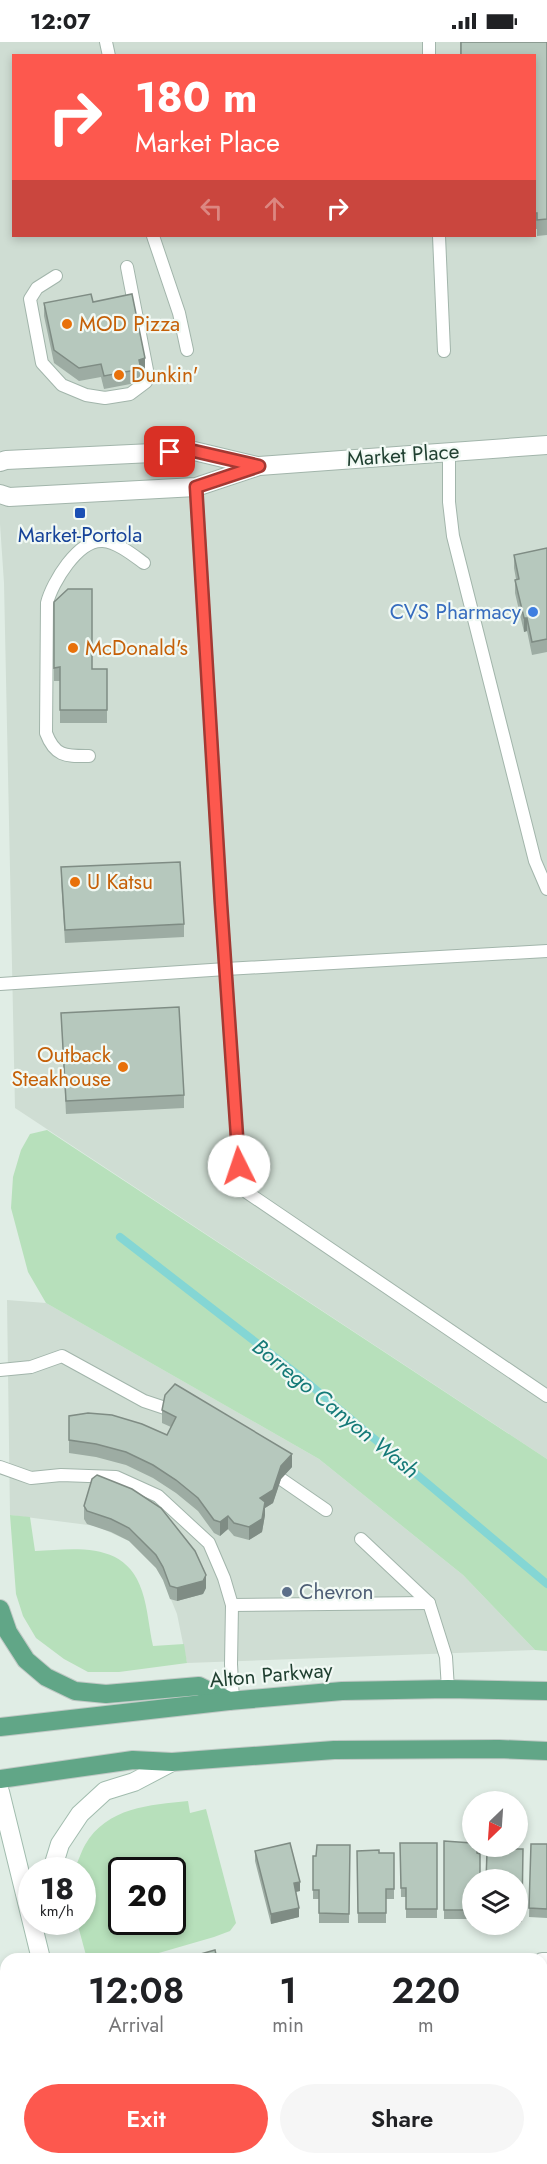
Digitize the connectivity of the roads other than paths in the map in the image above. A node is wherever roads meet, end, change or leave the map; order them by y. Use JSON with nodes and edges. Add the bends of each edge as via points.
{"nodes":[{"id":1,"x":153,"y":237,"type":"edge"},
{"id":2,"x":439,"y":237,"type":"edge"},
{"id":3,"x":127,"y":267,"type":"dead end"},
{"id":4,"x":56,"y":276,"type":"dead end"},
{"id":5,"x":187,"y":350,"type":"dead end"},
{"id":6,"x":444,"y":351,"type":"dead end"},
{"id":7,"x":547,"y":445,"type":"edge"},
{"id":8,"x":449,"y":451,"type":"junction"},
{"id":9,"x":0,"y":462,"type":"edge"},
{"id":10,"x":259,"y":466,"type":"junction"},
{"id":11,"x":196,"y":487,"type":"junction"},
{"id":12,"x":0,"y":494,"type":"edge"},
{"id":13,"x":144,"y":562,"type":"dead end"},
{"id":14,"x":89,"y":756,"type":"dead end"},
{"id":15,"x":547,"y":890,"type":"edge"},
{"id":16,"x":547,"y":951,"type":"edge"},
{"id":17,"x":226,"y":969,"type":"junction"},
{"id":18,"x":0,"y":984,"type":"edge"},
{"id":19,"x":0,"y":1370,"type":"edge"},
{"id":20,"x":547,"y":1396,"type":"edge"},
{"id":21,"x":165,"y":1408,"type":"edge"},
{"id":22,"x":0,"y":1467,"type":"edge"},
{"id":23,"x":281,"y":1479,"type":"edge"},
{"id":24,"x":326,"y":1510,"type":"dead end"},
{"id":25,"x":361,"y":1539,"type":"dead end"},
{"id":26,"x":429,"y":1603,"type":"junction"},
{"id":27,"x":232,"y":1605,"type":"junction"},
{"id":28,"x":0,"y":1609,"type":"edge"},
{"id":29,"x":448,"y":1689,"type":"junction"},
{"id":30,"x":547,"y":1691,"type":"edge"},
{"id":31,"x":231,"y":1701,"type":"junction"},
{"id":32,"x":0,"y":1727,"type":"edge"},
{"id":33,"x":547,"y":1751,"type":"edge"},
{"id":34,"x":172,"y":1762,"type":"junction"},
{"id":35,"x":0,"y":1779,"type":"edge"},
{"id":36,"x":0,"y":1792,"type":"edge"},
{"id":37,"x":56,"y":1857,"type":"edge"},
{"id":38,"x":18,"y":1861,"type":"edge"},
{"id":39,"x":37,"y":1935,"type":"edge"},
{"id":40,"x":40,"y":1953,"type":"edge"}],
"edges":[{"from":1,"to":5,"type":"lane"},
{"from":2,"to":6,"type":"lane"},
{"from":3,"to":4,"type":"lane","via":[[146,382],[130,394],[105,399],[62,385],[42,363],[30,299],[37,288]]},
{"from":7,"to":8,"type":"street","name":"Market Place"},
{"from":8,"to":10,"type":"street","name":"Market Place"},
{"from":8,"to":15,"type":"lane","via":[[453,536],[535,861]]},
{"from":9,"to":10,"type":"street","name":"Market Place","via":[[194,451]]},
{"from":10,"to":11,"type":"street","name":"Market Place"},
{"from":11,"to":12,"type":"street","name":"Market Place","via":[[9,497]]},
{"from":11,"to":17,"type":"lane"},
{"from":13,"to":14,"type":"lane","via":[[103,540],[87,544],[54,582],[47,603],[46,733],[58,753]]},
{"from":16,"to":17,"type":"lane"},
{"from":17,"to":18,"type":"lane"},
{"from":17,"to":20,"type":"lane","via":[[239,1166],[245,1191]]},
{"from":19,"to":21,"type":"lane","via":[[32,1367],[62,1356],[144,1401]]},
{"from":22,"to":27,"type":"lane","via":[[32,1478],[116,1477],[158,1496],[209,1543]]},
{"from":23,"to":24,"type":"lane"},
{"from":25,"to":26,"type":"lane"},
{"from":26,"to":27,"type":"lane"},
{"from":26,"to":29,"type":"lane","via":[[446,1657]]},
{"from":27,"to":31,"type":"lane"},
{"from":28,"to":31,"type":"main road","via":[[8,1632],[26,1660],[46,1677],[75,1691],[106,1694],[199,1686]]},
{"from":29,"to":30,"type":"main road","name":"Alton Parkway"},
{"from":29,"to":31,"type":"main road","name":"Alton Parkway","via":[[342,1691]]},
{"from":31,"to":32,"type":"main road","name":"Alton Parkway"},
{"from":33,"to":34,"type":"main road","via":[[334,1750]]},
{"from":34,"to":35,"type":"main road","via":[[133,1760]]},
{"from":34,"to":37,"type":"street","via":[[134,1782],[105,1791],[80,1814]]},
{"from":36,"to":38,"type":"street"},
{"from":39,"to":40,"type":"street"}]}
